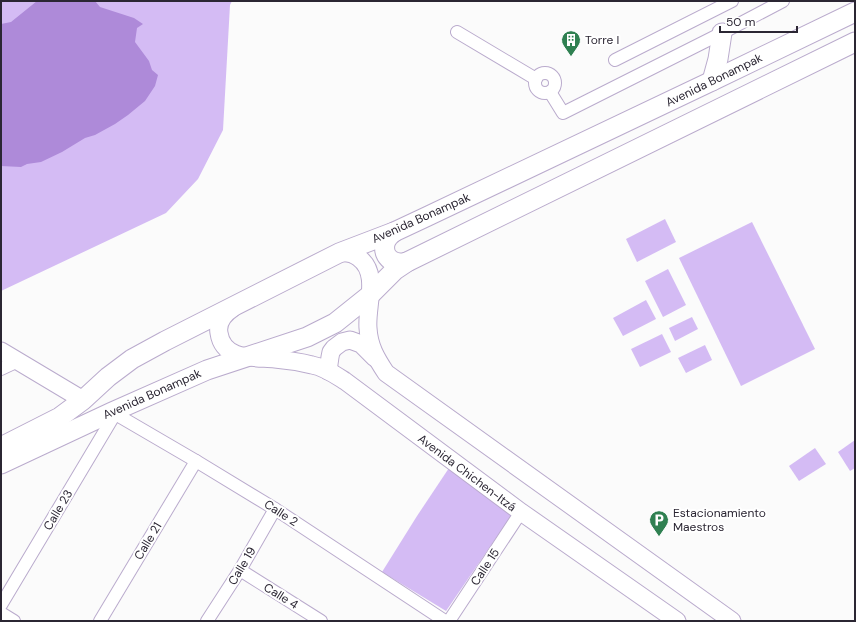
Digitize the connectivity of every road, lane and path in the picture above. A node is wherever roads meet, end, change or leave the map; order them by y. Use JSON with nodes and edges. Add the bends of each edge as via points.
{"nodes":[{"id":1,"x":732,"y":1,"type":"edge"},
{"id":2,"x":783,"y":1,"type":"edge"},
{"id":3,"x":855,"y":12,"type":"edge"},
{"id":4,"x":456,"y":32,"type":"dead end"},
{"id":5,"x":722,"y":33,"type":"junction"},
{"id":6,"x":855,"y":42,"type":"edge"},
{"id":7,"x":615,"y":60,"type":"dead end"},
{"id":8,"x":712,"y":81,"type":"junction"},
{"id":9,"x":394,"y":232,"type":"junction"},
{"id":10,"x":339,"y":253,"type":"junction"},
{"id":11,"x":407,"y":262,"type":"junction"},
{"id":12,"x":370,"y":295,"type":"junction"},
{"id":13,"x":240,"y":303,"type":"junction"},
{"id":14,"x":1,"y":351,"type":"edge"},
{"id":15,"x":246,"y":357,"type":"junction"},
{"id":16,"x":377,"y":360,"type":"junction"},
{"id":17,"x":18,"y":361,"type":"junction"},
{"id":18,"x":1,"y":369,"type":"edge"},
{"id":19,"x":328,"y":370,"type":"junction"},
{"id":20,"x":83,"y":400,"type":"junction"},
{"id":21,"x":114,"y":413,"type":"junction"},
{"id":22,"x":1,"y":447,"type":"edge"},
{"id":23,"x":196,"y":461,"type":"junction"},
{"id":24,"x":1,"y":464,"type":"edge"},
{"id":25,"x":275,"y":509,"type":"junction"},
{"id":26,"x":520,"y":512,"type":"junction"},
{"id":27,"x":240,"y":570,"type":"junction"},
{"id":28,"x":1,"y":605,"type":"edge"},
{"id":29,"x":1,"y":613,"type":"edge"},
{"id":30,"x":14,"y":621,"type":"edge"},
{"id":31,"x":100,"y":621,"type":"edge"},
{"id":32,"x":207,"y":621,"type":"edge"},
{"id":33,"x":321,"y":621,"type":"edge"},
{"id":34,"x":445,"y":621,"type":"edge"},
{"id":35,"x":449,"y":621,"type":"edge"},
{"id":36,"x":677,"y":621,"type":"edge"},
{"id":37,"x":732,"y":621,"type":"edge"}],
"edges":[{"from":1,"to":7,"type":"street"},
{"from":2,"to":5,"type":"street"},
{"from":3,"to":8,"type":"main road","name":"Avenida Bonampak"},
{"from":4,"to":5,"type":"street","via":[[536,79],[538,91],[550,92],[563,113]]},
{"from":5,"to":8,"type":"main road"},
{"from":6,"to":11,"type":"main road","name":"Avenida Bonampak"},
{"from":8,"to":9,"type":"main road","name":"Avenida Bonampak"},
{"from":9,"to":10,"type":"main road","name":"Avenida Bonampak"},
{"from":9,"to":11,"type":"main road","via":[[386,240],[386,255],[396,263]]},
{"from":10,"to":12,"type":"main road","via":[[351,253],[365,263],[369,274]]},
{"from":10,"to":13,"type":"main road","name":"Avenida Bonampak"},
{"from":11,"to":12,"type":"main road","name":"Avenida Bonampak","via":[[395,270]]},
{"from":12,"to":15,"type":"main road","name":"Avenida Bonampak","via":[[335,323],[308,337]]},
{"from":12,"to":16,"type":"main road","via":[[368,328]]},
{"from":13,"to":15,"type":"main road","via":[[223,317],[218,331],[224,346]]},
{"from":13,"to":20,"type":"main road","name":"Avenida Bonampak","via":[[132,359]]},
{"from":14,"to":17,"type":"main road"},
{"from":15,"to":19,"type":"main road","name":"Avenida Chichen-Itzá","via":[[277,359]]},
{"from":15,"to":21,"type":"main road","name":"Avenida Bonampak","via":[[207,370]]},
{"from":16,"to":19,"type":"main road","via":[[361,344],[350,340],[342,342],[331,352]]},
{"from":16,"to":37,"type":"main road","via":[[386,372]]},
{"from":17,"to":18,"type":"street"},
{"from":17,"to":20,"type":"main road"},
{"from":19,"to":26,"type":"main road","name":"Avenida Chichen-Itzá"},
{"from":20,"to":22,"type":"main road","name":"Avenida Bonampak","via":[[54,420]]},
{"from":21,"to":23,"type":"street","name":"Calle 2"},
{"from":21,"to":24,"type":"main road","name":"Avenida Bonampak"},
{"from":21,"to":28,"type":"street","name":"Calle 23"},
{"from":23,"to":25,"type":"street","name":"Calle 2"},
{"from":23,"to":31,"type":"street","name":"Calle 21"},
{"from":25,"to":27,"type":"street","name":"Calle 19"},
{"from":25,"to":34,"type":"street","name":"Calle 2"},
{"from":26,"to":35,"type":"street","name":"Calle 15"},
{"from":26,"to":36,"type":"main road","name":"Avenida Chichen-Itzá"},
{"from":27,"to":32,"type":"street","name":"Calle 19"},
{"from":27,"to":33,"type":"street","name":"Calle 4"},
{"from":29,"to":30,"type":"street"}]}
